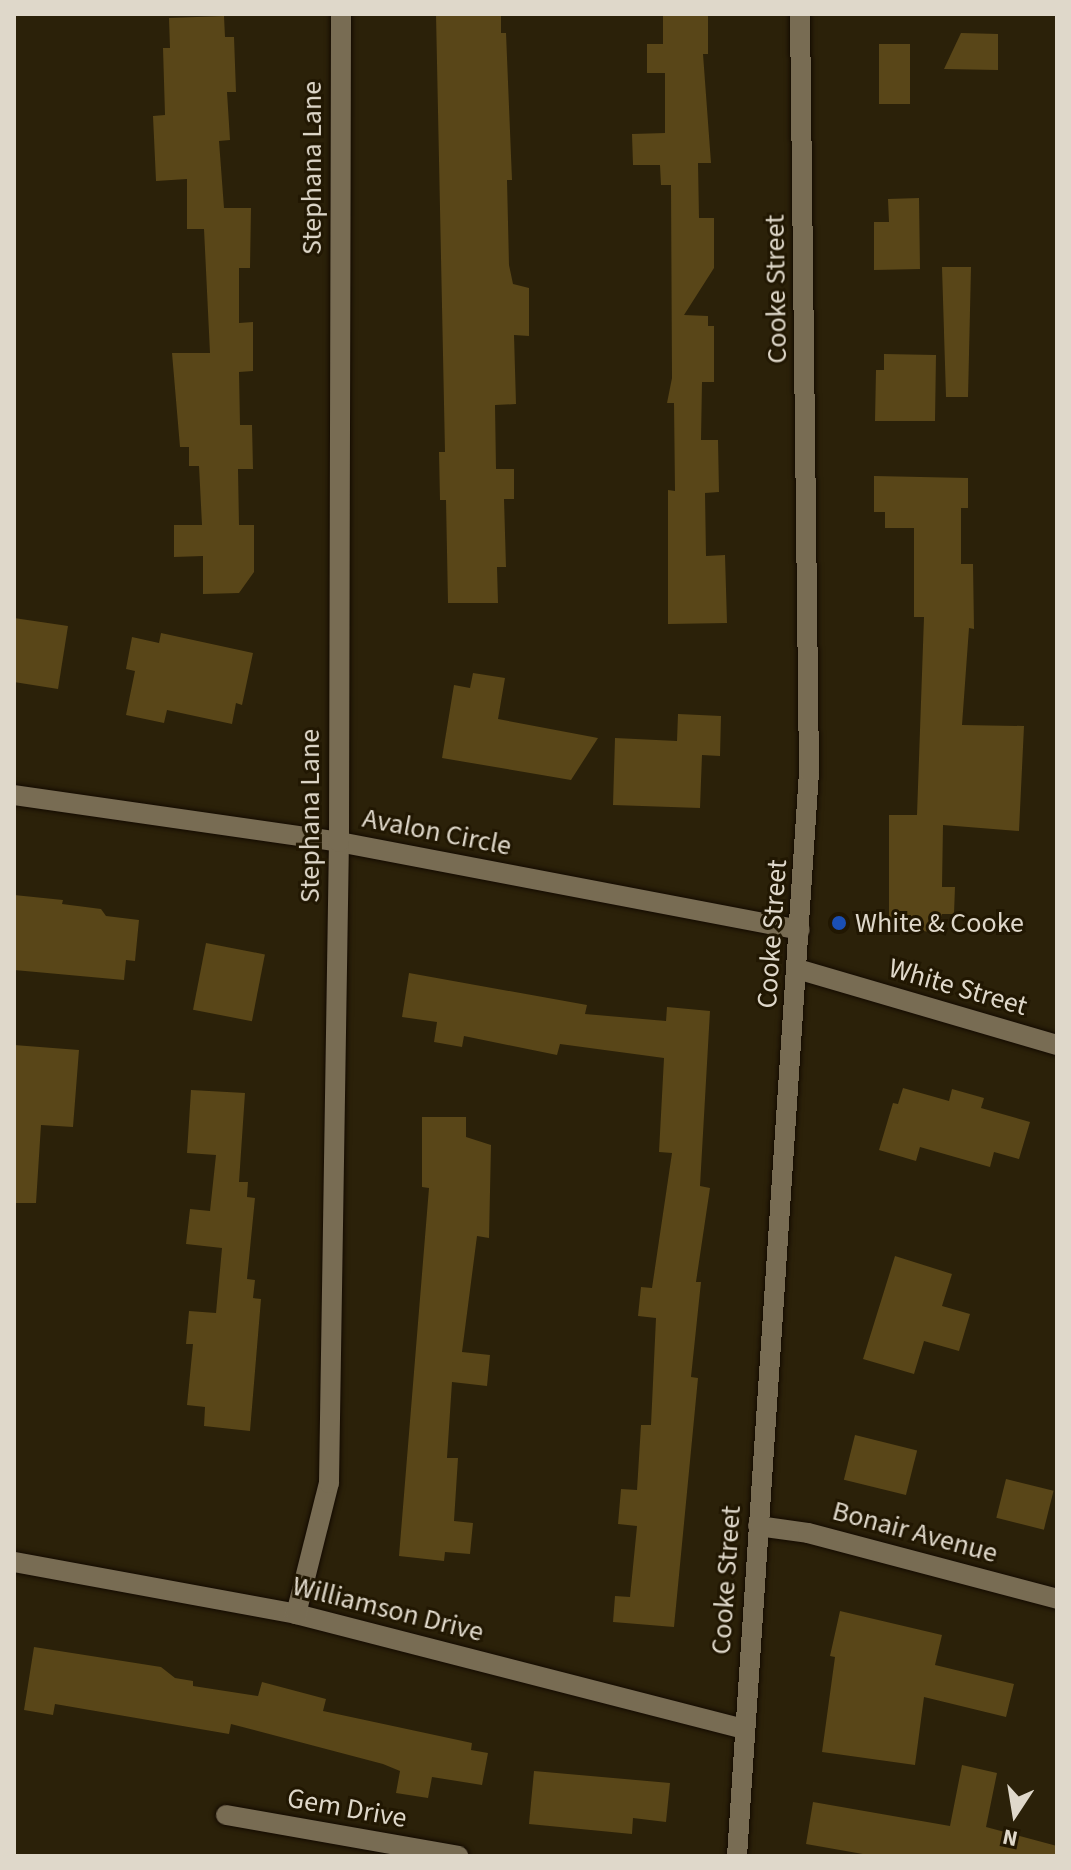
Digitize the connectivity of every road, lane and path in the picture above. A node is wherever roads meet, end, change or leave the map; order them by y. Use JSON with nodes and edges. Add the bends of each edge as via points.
{"nodes":[{"id":1,"x":341,"y":14,"type":"edge"},
{"id":2,"x":800,"y":14,"type":"edge"},
{"id":3,"x":14,"y":795,"type":"edge"},
{"id":4,"x":339,"y":842,"type":"junction"},
{"id":5,"x":800,"y":930,"type":"junction"},
{"id":6,"x":797,"y":969,"type":"junction"},
{"id":7,"x":1057,"y":1045,"type":"edge"},
{"id":8,"x":758,"y":1526,"type":"junction"},
{"id":9,"x":14,"y":1562,"type":"edge"},
{"id":10,"x":1057,"y":1599,"type":"edge"},
{"id":11,"x":296,"y":1614,"type":"junction"},
{"id":12,"x":745,"y":1729,"type":"junction"},
{"id":13,"x":226,"y":1815,"type":"dead end"},
{"id":14,"x":458,"y":1856,"type":"edge"},
{"id":15,"x":737,"y":1856,"type":"edge"}],
"edges":[{"from":1,"to":4,"type":"street","name":"Stephana Lane"},
{"from":2,"to":5,"type":"street","name":"Cooke Street","via":[[810,691]]},
{"from":3,"to":4,"type":"street","name":"Avalon Circle"},
{"from":4,"to":5,"type":"street","name":"Avalon Circle"},
{"from":4,"to":11,"type":"street","name":"Stephana Lane","via":[[329,1483]]},
{"from":5,"to":6,"type":"street","name":"Cooke Street"},
{"from":6,"to":7,"type":"street","name":"White Street"},
{"from":6,"to":8,"type":"street","name":"Cooke Street"},
{"from":8,"to":10,"type":"street","name":"Bonair Avenue","via":[[808,1533]]},
{"from":8,"to":12,"type":"street","name":"Cooke Street"},
{"from":9,"to":11,"type":"street","name":"Williamson Drive"},
{"from":11,"to":12,"type":"street","name":"Williamson Drive"},
{"from":12,"to":15,"type":"street","name":"Cooke Street"},
{"from":13,"to":14,"type":"street","name":"Gem Drive"}]}
